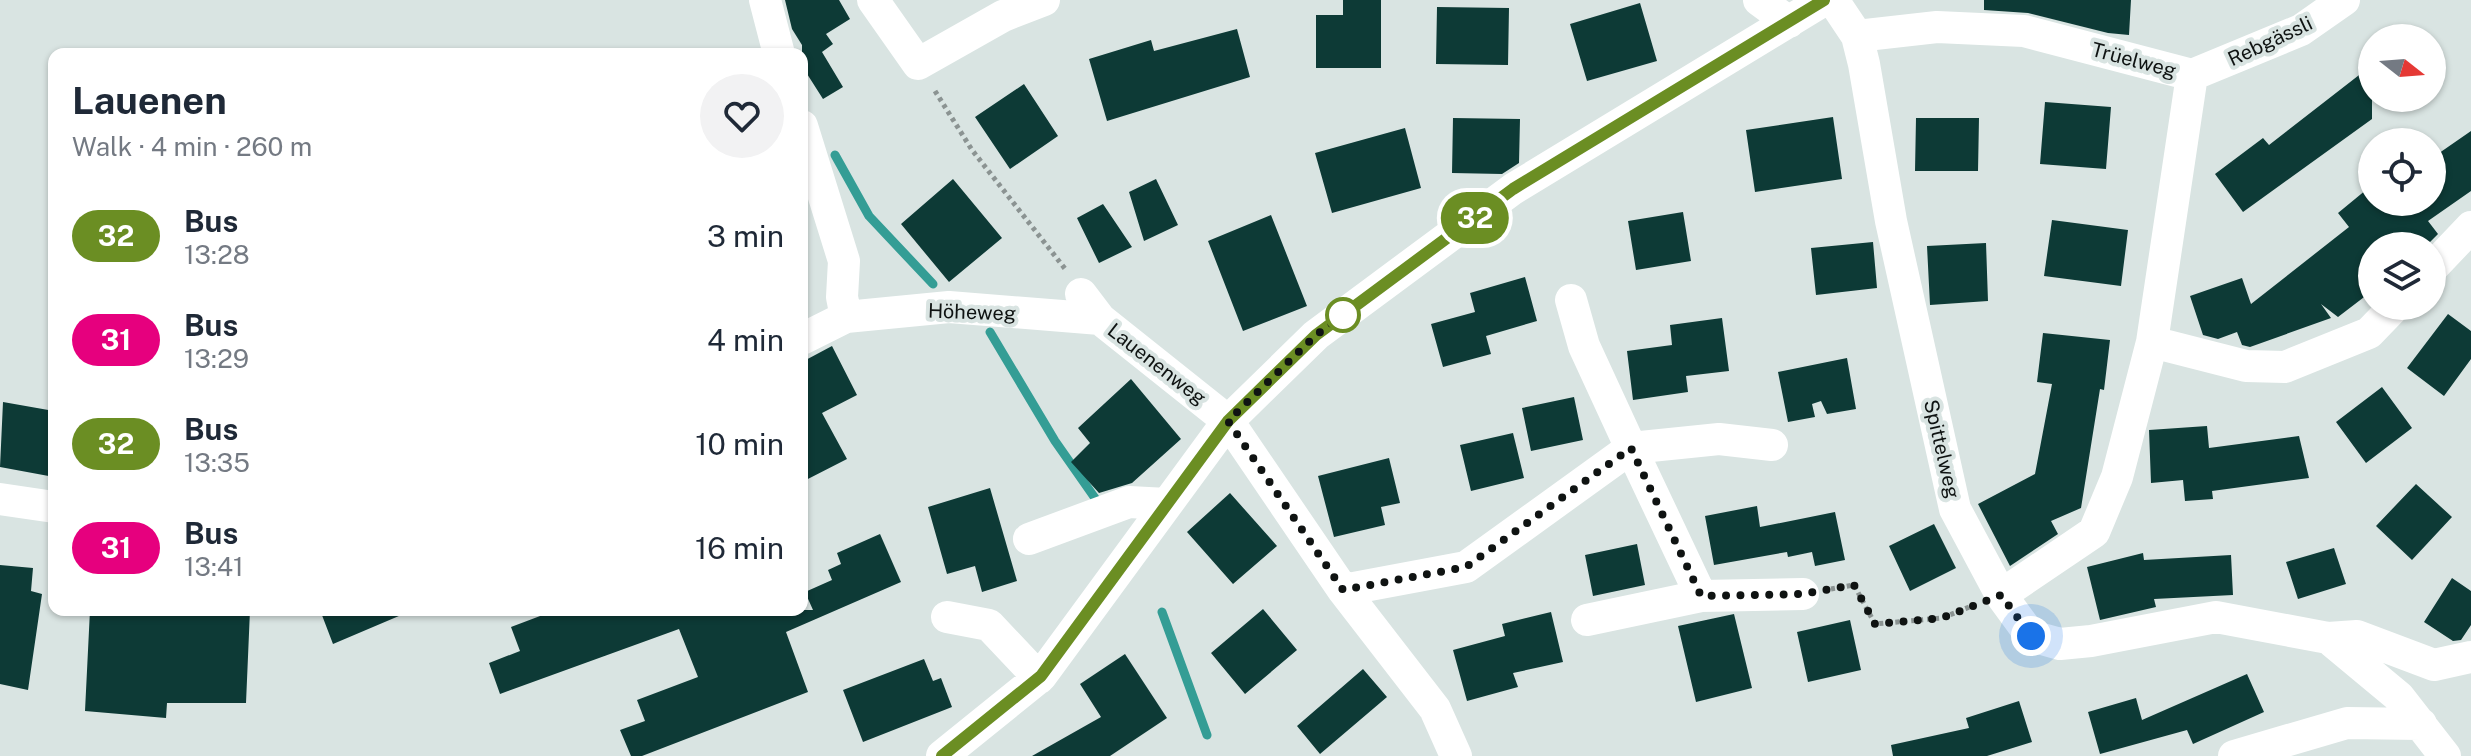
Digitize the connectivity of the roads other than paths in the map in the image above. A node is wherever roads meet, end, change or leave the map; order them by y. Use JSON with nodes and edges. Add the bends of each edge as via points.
{"nodes":[{"id":1,"x":765,"y":0,"type":"edge"},
{"id":2,"x":873,"y":0,"type":"edge"},
{"id":3,"x":1044,"y":0,"type":"edge"},
{"id":4,"x":1759,"y":0,"type":"edge"},
{"id":5,"x":1824,"y":0,"type":"edge"},
{"id":6,"x":1833,"y":0,"type":"edge"},
{"id":7,"x":2344,"y":0,"type":"edge"},
{"id":8,"x":1789,"y":22,"type":"junction"},
{"id":9,"x":1857,"y":36,"type":"junction"},
{"id":10,"x":777,"y":48,"type":"edge"},
{"id":11,"x":2192,"y":75,"type":"junction"},
{"id":12,"x":808,"y":145,"type":"edge"},
{"id":13,"x":2471,"y":227,"type":"edge"},
{"id":14,"x":2446,"y":253,"type":"edge"},
{"id":15,"x":1571,"y":300,"type":"dead end"},
{"id":16,"x":1091,"y":307,"type":"joint"},
{"id":17,"x":846,"y":317,"type":"junction"},
{"id":18,"x":2382,"y":320,"type":"edge"},
{"id":19,"x":808,"y":336,"type":"edge"},
{"id":20,"x":2152,"y":342,"type":"junction"},
{"id":21,"x":1228,"y":421,"type":"junction"},
{"id":22,"x":1772,"y":445,"type":"dead end"},
{"id":23,"x":1631,"y":448,"type":"junction"},
{"id":24,"x":0,"y":499,"type":"edge"},
{"id":25,"x":1167,"y":504,"type":"junction"},
{"id":26,"x":48,"y":506,"type":"edge"},
{"id":27,"x":1029,"y":539,"type":"dead end"},
{"id":28,"x":1343,"y":590,"type":"junction"},
{"id":29,"x":1803,"y":594,"type":"road end"},
{"id":30,"x":2001,"y":595,"type":"junction"},
{"id":31,"x":1701,"y":596,"type":"junction"},
{"id":32,"x":947,"y":617,"type":"dead end"},
{"id":33,"x":1587,"y":620,"type":"dead end"},
{"id":34,"x":2328,"y":638,"type":"junction"},
{"id":35,"x":2471,"y":657,"type":"edge"},
{"id":36,"x":1039,"y":678,"type":"junction"},
{"id":37,"x":2421,"y":724,"type":"junction"},
{"id":38,"x":942,"y":756,"type":"edge"},
{"id":39,"x":1456,"y":756,"type":"edge"},
{"id":40,"x":2234,"y":756,"type":"edge"},
{"id":41,"x":2445,"y":756,"type":"edge"}],
"edges":[{"from":1,"to":10,"type":"street"},
{"from":2,"to":3,"type":"street","via":[[918,64],[1003,16]]},
{"from":4,"to":8,"type":"street"},
{"from":5,"to":8,"type":"street"},
{"from":6,"to":9,"type":"street","name":"Spittelweg"},
{"from":7,"to":11,"type":"street","name":"Rebgässli","via":[[2301,30]]},
{"from":8,"to":21,"type":"street","via":[[1513,189],[1316,335]]},
{"from":9,"to":11,"type":"street","name":"Trüelweg","via":[[1937,27],[2024,31]]},
{"from":9,"to":30,"type":"street","name":"Spittelweg","via":[[1891,221],[1955,509]]},
{"from":11,"to":20,"type":"street","name":"Trüelweg"},
{"from":12,"to":17,"type":"street","via":[[844,261]]},
{"from":13,"to":14,"type":"street"},
{"from":15,"to":23,"type":"street","via":[[1584,346]]},
{"from":16,"to":17,"type":"street","name":"Höheweg","via":[[949,307]]},
{"from":16,"to":21,"type":"street","name":"Lauenenweg"},
{"from":17,"to":19,"type":"street","name":"Höheweg"},
{"from":18,"to":20,"type":"street","via":[[2369,333],[2285,367],[2246,366]]},
{"from":20,"to":30,"type":"street","name":"Trüelweg","via":[[2117,477],[2094,532]]},
{"from":21,"to":25,"type":"street"},
{"from":21,"to":28,"type":"street","name":"Lauenenweg"},
{"from":22,"to":23,"type":"street","via":[[1719,439]]},
{"from":23,"to":28,"type":"street","via":[[1466,567]]},
{"from":23,"to":31,"type":"street"},
{"from":24,"to":26,"type":"street"},
{"from":25,"to":27,"type":"street","via":[[1129,502]]},
{"from":25,"to":36,"type":"street"},
{"from":28,"to":39,"type":"street","name":"Lauenenweg","via":[[1435,709]]},
{"from":29,"to":31,"type":"street"},
{"from":30,"to":34,"type":"street","name":"Spittelweg","via":[[2031,636],[2060,644],[2216,617]]},
{"from":31,"to":33,"type":"street"},
{"from":32,"to":36,"type":"street","via":[[989,625]]},
{"from":34,"to":35,"type":"street","name":"Spittelweg","via":[[2357,636],[2434,665]]},
{"from":34,"to":37,"type":"street","name":"Spittelweg","via":[[2399,697]]},
{"from":36,"to":38,"type":"street"},
{"from":37,"to":40,"type":"street","via":[[2347,723]]},
{"from":37,"to":41,"type":"street","name":"Spittelweg"}]}
